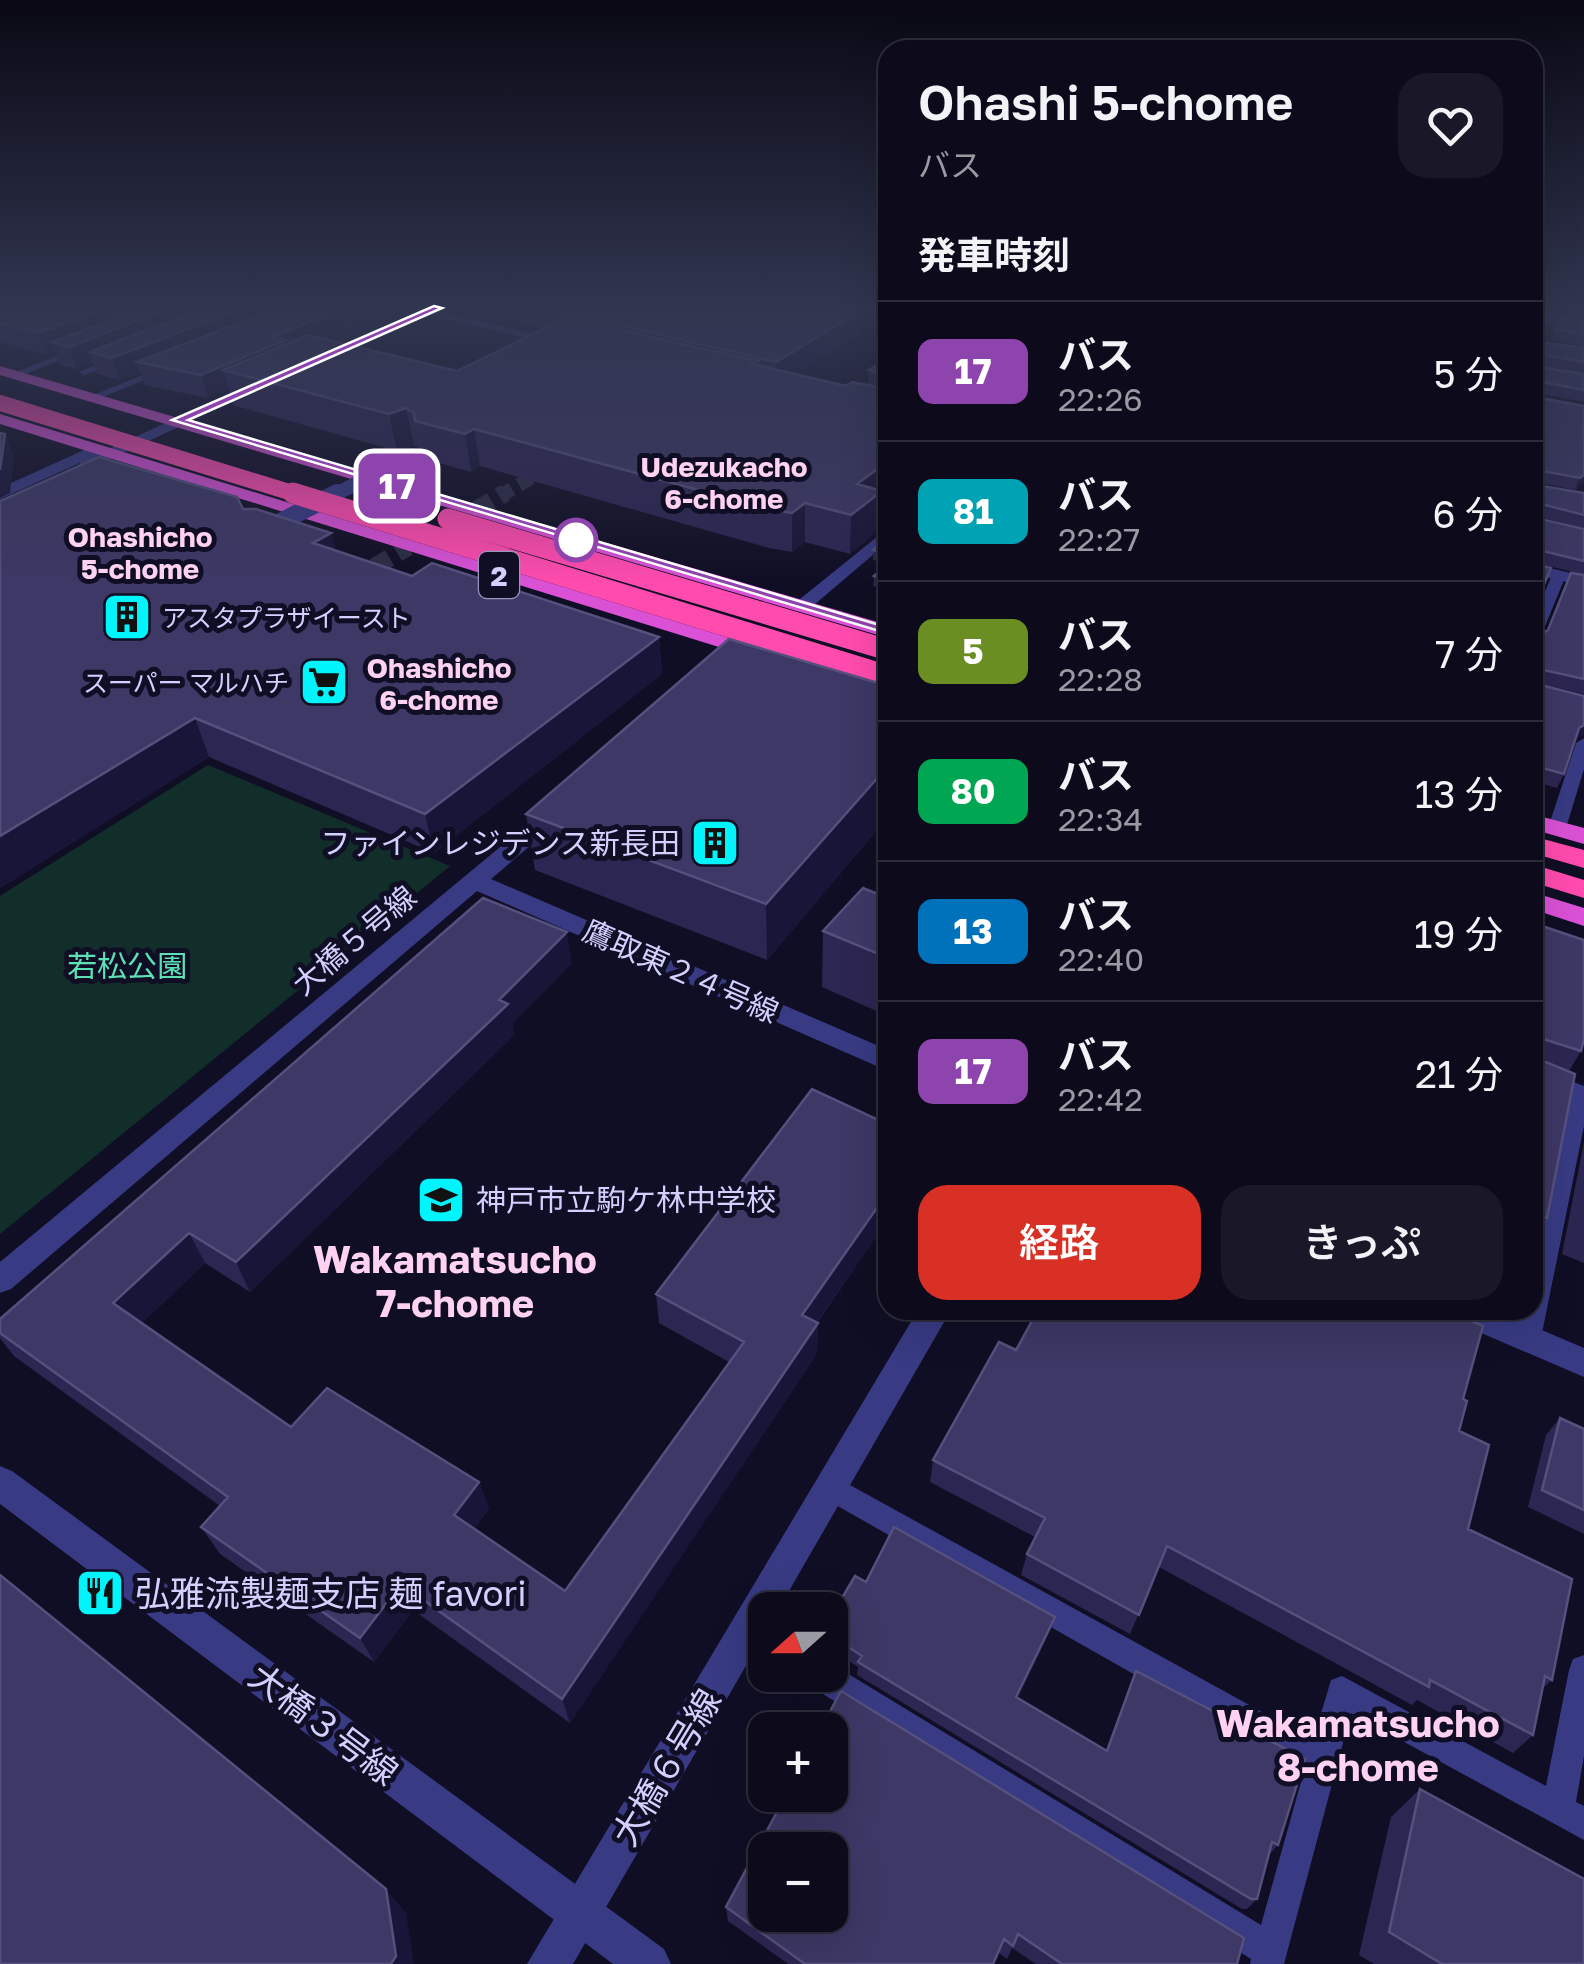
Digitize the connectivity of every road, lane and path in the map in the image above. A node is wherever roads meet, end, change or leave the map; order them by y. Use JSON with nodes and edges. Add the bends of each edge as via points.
{"nodes":[{"id":1,"x":81,"y":400,"type":"edge"},
{"id":2,"x":104,"y":400,"type":"edge"},
{"id":3,"x":225,"y":400,"type":"edge"},
{"id":4,"x":0,"y":402,"type":"edge"},
{"id":5,"x":0,"y":419,"type":"edge"},
{"id":6,"x":178,"y":420,"type":"junction"},
{"id":7,"x":105,"y":451,"type":"junction"},
{"id":8,"x":412,"y":455,"type":"edge"},
{"id":9,"x":0,"y":494,"type":"edge"},
{"id":10,"x":0,"y":508,"type":"edge"},
{"id":11,"x":476,"y":510,"type":"junction"},
{"id":12,"x":258,"y":533,"type":"edge"},
{"id":13,"x":878,"y":545,"type":"edge"},
{"id":14,"x":408,"y":547,"type":"junction"},
{"id":15,"x":1543,"y":572,"type":"edge"},
{"id":16,"x":1560,"y":576,"type":"junction"},
{"id":17,"x":1584,"y":581,"type":"edge"},
{"id":18,"x":801,"y":608,"type":"junction"},
{"id":19,"x":1543,"y":615,"type":"edge"},
{"id":20,"x":878,"y":629,"type":"edge"},
{"id":21,"x":878,"y":647,"type":"edge"},
{"id":22,"x":750,"y":651,"type":"junction"},
{"id":23,"x":878,"y":673,"type":"edge"},
{"id":24,"x":721,"y":676,"type":"edge"},
{"id":25,"x":878,"y":692,"type":"edge"},
{"id":26,"x":1584,"y":744,"type":"edge"},
{"id":27,"x":576,"y":796,"type":"edge"},
{"id":28,"x":1545,"y":825,"type":"edge"},
{"id":29,"x":1584,"y":836,"type":"edge"},
{"id":30,"x":1543,"y":847,"type":"edge"},
{"id":31,"x":1584,"y":859,"type":"edge"},
{"id":32,"x":1543,"y":876,"type":"edge"},
{"id":33,"x":474,"y":880,"type":"junction"},
{"id":34,"x":1584,"y":889,"type":"edge"},
{"id":35,"x":1543,"y":904,"type":"edge"},
{"id":36,"x":1584,"y":917,"type":"edge"},
{"id":37,"x":878,"y":1058,"type":"edge"},
{"id":38,"x":1543,"y":1078,"type":"edge"},
{"id":39,"x":1543,"y":1267,"type":"edge"},
{"id":40,"x":0,"y":1280,"type":"edge"},
{"id":41,"x":929,"y":1320,"type":"edge"},
{"id":42,"x":1486,"y":1320,"type":"edge"},
{"id":43,"x":1532,"y":1320,"type":"edge"},
{"id":44,"x":1528,"y":1338,"type":"junction"},
{"id":45,"x":1584,"y":1362,"type":"edge"},
{"id":46,"x":0,"y":1483,"type":"edge"},
{"id":47,"x":830,"y":1487,"type":"junction"},
{"id":48,"x":778,"y":1592,"type":"edge"},
{"id":49,"x":748,"y":1648,"type":"edge"},
{"id":50,"x":1584,"y":1670,"type":"edge"},
{"id":51,"x":848,"y":1692,"type":"edge"},
{"id":52,"x":1322,"y":1764,"type":"junction"},
{"id":53,"x":1571,"y":1817,"type":"edge"},
{"id":54,"x":580,"y":1913,"type":"junction"},
{"id":55,"x":1269,"y":1958,"type":"edge"},
{"id":56,"x":548,"y":1964,"type":"edge"},
{"id":57,"x":649,"y":1964,"type":"edge"}],
"edges":[{"from":1,"to":21,"type":"highway","bridge":true},
{"from":2,"to":6,"type":"highway","number":"2"},
{"from":3,"to":6,"type":"street"},
{"from":4,"to":23,"type":"highway","bridge":true},
{"from":5,"to":7,"type":"highway","number":"2"},
{"from":6,"to":7,"type":"street"},
{"from":6,"to":11,"type":"highway","number":"2"},
{"from":7,"to":9,"type":"street"},
{"from":7,"to":10,"type":"street"},
{"from":7,"to":14,"type":"highway","number":"2"},
{"from":8,"to":12,"type":"street","bridge":true},
{"from":11,"to":14,"type":"highway"},
{"from":11,"to":18,"type":"highway","number":"2"},
{"from":13,"to":18,"type":"street"},
{"from":14,"to":22,"type":"highway","number":"2"},
{"from":15,"to":16,"type":"street"},
{"from":16,"to":17,"type":"street"},
{"from":16,"to":19,"type":"lane"},
{"from":18,"to":20,"type":"highway","number":"2"},
{"from":22,"to":24,"type":"street"},
{"from":22,"to":25,"type":"highway","number":"2"},
{"from":26,"to":28,"type":"lane"},
{"from":27,"to":33,"type":"street","name":"大橋５号線"},
{"from":28,"to":29,"type":"highway"},
{"from":30,"to":31,"type":"highway"},
{"from":32,"to":34,"type":"highway"},
{"from":33,"to":37,"type":"street","name":"鷹取東２４号線"},
{"from":33,"to":40,"type":"street","name":"大橋５号線"},
{"from":35,"to":36,"type":"highway"},
{"from":38,"to":39,"type":"lane","via":[[1580,1093]]},
{"from":41,"to":47,"type":"street","name":"大橋６号線"},
{"from":42,"to":44,"type":"street"},
{"from":43,"to":44,"type":"lane"},
{"from":44,"to":45,"type":"street"},
{"from":46,"to":54,"type":"street","name":"大橋３号線"},
{"from":47,"to":48,"type":"street","name":"大橋６号線"},
{"from":47,"to":52,"type":"lane"},
{"from":49,"to":54,"type":"street","name":"大橋６号線"},
{"from":50,"to":53,"type":"lane"},
{"from":51,"to":55,"type":"lane"},
{"from":52,"to":53,"type":"lane","via":[[1342,1691]]},
{"from":52,"to":55,"type":"lane"},
{"from":54,"to":56,"type":"street","name":"大橋６号線"},
{"from":54,"to":57,"type":"street","name":"大橋３号線"}]}
